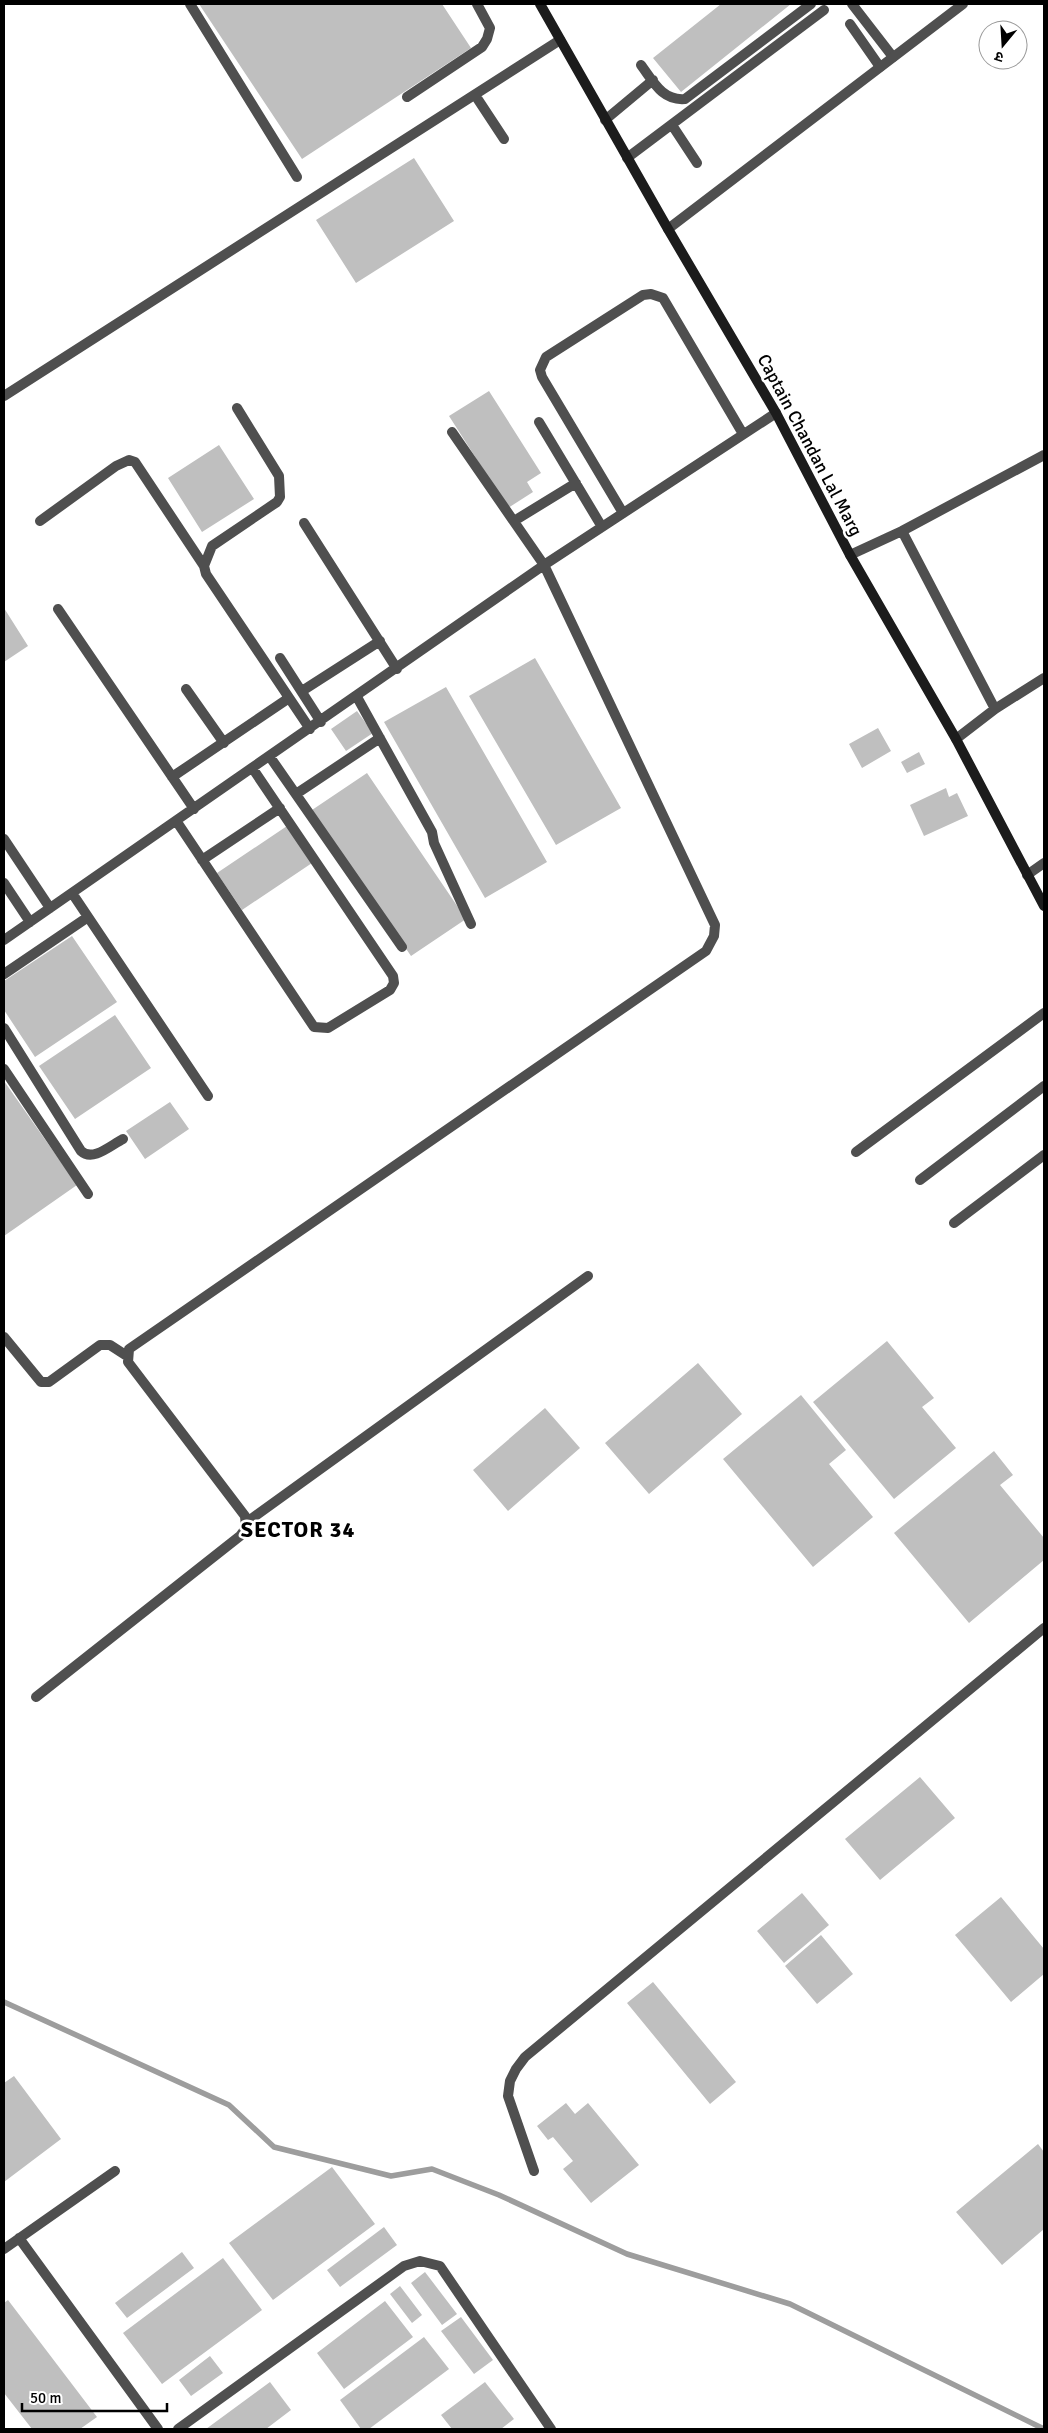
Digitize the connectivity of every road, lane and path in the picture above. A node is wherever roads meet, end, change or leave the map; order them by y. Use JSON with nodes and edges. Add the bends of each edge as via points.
{"nodes":[{"id":1,"x":190,"y":4,"type":"edge"},
{"id":2,"x":477,"y":4,"type":"edge"},
{"id":3,"x":540,"y":4,"type":"edge"},
{"id":4,"x":811,"y":4,"type":"edge"},
{"id":5,"x":852,"y":4,"type":"edge"},
{"id":6,"x":963,"y":4,"type":"edge"},
{"id":7,"x":824,"y":10,"type":"dead end"},
{"id":8,"x":850,"y":24,"type":"dead end"},
{"id":9,"x":560,"y":40,"type":"junction"},
{"id":10,"x":893,"y":58,"type":"junction"},
{"id":11,"x":641,"y":65,"type":"dead end"},
{"id":12,"x":880,"y":67,"type":"junction"},
{"id":13,"x":653,"y":80,"type":"junction"},
{"id":14,"x":475,"y":95,"type":"junction"},
{"id":15,"x":407,"y":97,"type":"dead end"},
{"id":16,"x":605,"y":120,"type":"junction"},
{"id":17,"x":672,"y":125,"type":"junction"},
{"id":18,"x":504,"y":139,"type":"dead end"},
{"id":19,"x":627,"y":158,"type":"junction"},
{"id":20,"x":697,"y":163,"type":"dead end"},
{"id":21,"x":297,"y":177,"type":"dead end"},
{"id":22,"x":668,"y":229,"type":"junction"},
{"id":23,"x":4,"y":396,"type":"edge"},
{"id":24,"x":237,"y":408,"type":"dead end"},
{"id":25,"x":776,"y":413,"type":"junction"},
{"id":26,"x":539,"y":422,"type":"dead end"},
{"id":27,"x":452,"y":432,"type":"dead end"},
{"id":28,"x":743,"y":434,"type":"junction"},
{"id":29,"x":1044,"y":455,"type":"edge"},
{"id":30,"x":576,"y":483,"type":"junction"},
{"id":31,"x":623,"y":513,"type":"junction"},
{"id":32,"x":40,"y":521,"type":"dead end"},
{"id":33,"x":514,"y":521,"type":"junction"},
{"id":34,"x":304,"y":523,"type":"dead end"},
{"id":35,"x":602,"y":527,"type":"junction"},
{"id":36,"x":902,"y":531,"type":"junction"},
{"id":37,"x":850,"y":555,"type":"junction"},
{"id":38,"x":544,"y":565,"type":"junction"},
{"id":39,"x":204,"y":566,"type":"junction"},
{"id":40,"x":58,"y":609,"type":"dead end"},
{"id":41,"x":380,"y":641,"type":"junction"},
{"id":42,"x":280,"y":658,"type":"dead end"},
{"id":43,"x":397,"y":669,"type":"junction"},
{"id":44,"x":1044,"y":678,"type":"edge"},
{"id":45,"x":186,"y":689,"type":"dead end"},
{"id":46,"x":302,"y":691,"type":"junction"},
{"id":47,"x":357,"y":697,"type":"junction"},
{"id":48,"x":289,"y":698,"type":"junction"},
{"id":49,"x":995,"y":709,"type":"junction"},
{"id":50,"x":321,"y":722,"type":"junction"},
{"id":51,"x":310,"y":729,"type":"junction"},
{"id":52,"x":380,"y":738,"type":"junction"},
{"id":53,"x":956,"y":739,"type":"junction"},
{"id":54,"x":224,"y":743,"type":"junction"},
{"id":55,"x":270,"y":757,"type":"junction"},
{"id":56,"x":253,"y":769,"type":"junction"},
{"id":57,"x":172,"y":777,"type":"junction"},
{"id":58,"x":296,"y":794,"type":"junction"},
{"id":59,"x":280,"y":808,"type":"junction"},
{"id":60,"x":194,"y":809,"type":"junction"},
{"id":61,"x":177,"y":822,"type":"junction"},
{"id":62,"x":4,"y":839,"type":"edge"},
{"id":63,"x":202,"y":860,"type":"junction"},
{"id":64,"x":1044,"y":863,"type":"edge"},
{"id":65,"x":1027,"y":875,"type":"junction"},
{"id":66,"x":4,"y":883,"type":"edge"},
{"id":67,"x":72,"y":893,"type":"junction"},
{"id":68,"x":7,"y":896,"type":"edge"},
{"id":69,"x":1044,"y":906,"type":"edge"},
{"id":70,"x":50,"y":908,"type":"junction"},
{"id":71,"x":88,"y":917,"type":"junction"},
{"id":72,"x":30,"y":922,"type":"junction"},
{"id":73,"x":471,"y":924,"type":"dead end"},
{"id":74,"x":4,"y":940,"type":"edge"},
{"id":75,"x":402,"y":947,"type":"dead end"},
{"id":76,"x":4,"y":974,"type":"edge"},
{"id":77,"x":1044,"y":1014,"type":"edge"},
{"id":78,"x":4,"y":1028,"type":"edge"},
{"id":79,"x":4,"y":1069,"type":"edge"},
{"id":80,"x":1044,"y":1086,"type":"edge"},
{"id":81,"x":208,"y":1096,"type":"dead end"},
{"id":82,"x":123,"y":1138,"type":"dead end"},
{"id":83,"x":856,"y":1152,"type":"dead end"},
{"id":84,"x":1044,"y":1155,"type":"edge"},
{"id":85,"x":920,"y":1180,"type":"dead end"},
{"id":86,"x":88,"y":1194,"type":"dead end"},
{"id":87,"x":954,"y":1223,"type":"dead end"},
{"id":88,"x":588,"y":1276,"type":"dead end"},
{"id":89,"x":4,"y":1337,"type":"edge"},
{"id":90,"x":127,"y":1356,"type":"junction"},
{"id":91,"x":247,"y":1522,"type":"junction"},
{"id":92,"x":1044,"y":1628,"type":"edge"},
{"id":93,"x":36,"y":1697,"type":"dead end"},
{"id":94,"x":115,"y":2171,"type":"dead end"},
{"id":95,"x":534,"y":2171,"type":"dead end"},
{"id":96,"x":19,"y":2238,"type":"junction"},
{"id":97,"x":4,"y":2249,"type":"edge"},
{"id":98,"x":158,"y":2429,"type":"edge"},
{"id":99,"x":178,"y":2429,"type":"edge"},
{"id":100,"x":551,"y":2429,"type":"edge"}],
"edges":[{"from":1,"to":21,"type":"street"},
{"from":2,"to":15,"type":"street","via":[[490,28],[482,47]]},
{"from":3,"to":9,"type":"street","name":"Captain Chandan Lal Marg"},
{"from":4,"to":13,"type":"street","via":[[684,99],[674,100],[663,94]]},
{"from":5,"to":10,"type":"street"},
{"from":6,"to":10,"type":"street"},
{"from":7,"to":17,"type":"street"},
{"from":8,"to":12,"type":"street"},
{"from":9,"to":14,"type":"street"},
{"from":9,"to":16,"type":"street","name":"Captain Chandan Lal Marg"},
{"from":10,"to":12,"type":"street"},
{"from":11,"to":13,"type":"street"},
{"from":12,"to":22,"type":"street"},
{"from":13,"to":16,"type":"street"},
{"from":14,"to":18,"type":"street"},
{"from":14,"to":23,"type":"street"},
{"from":16,"to":19,"type":"street","name":"Captain Chandan Lal Marg"},
{"from":17,"to":19,"type":"street"},
{"from":17,"to":20,"type":"street"},
{"from":19,"to":22,"type":"street","name":"Captain Chandan Lal Marg"},
{"from":22,"to":25,"type":"street","name":"Captain Chandan Lal Marg"},
{"from":24,"to":39,"type":"street","via":[[279,476],[280,497],[212,546]]},
{"from":25,"to":28,"type":"street"},
{"from":25,"to":37,"type":"street","name":"Captain Chandan Lal Marg"},
{"from":26,"to":30,"type":"street"},
{"from":27,"to":33,"type":"street"},
{"from":28,"to":31,"type":"street"},
{"from":28,"to":31,"type":"street","via":[[659,295],[643,295],[546,357],[540,370],[542,377]]},
{"from":29,"to":36,"type":"street"},
{"from":30,"to":33,"type":"street"},
{"from":30,"to":35,"type":"street"},
{"from":31,"to":35,"type":"street"},
{"from":32,"to":39,"type":"street","via":[[129,460],[134,462]]},
{"from":33,"to":38,"type":"street"},
{"from":34,"to":41,"type":"street"},
{"from":35,"to":38,"type":"street"},
{"from":36,"to":37,"type":"street"},
{"from":36,"to":49,"type":"street"},
{"from":37,"to":53,"type":"street","name":"Captain Chandan Lal Marg"},
{"from":38,"to":43,"type":"street"},
{"from":38,"to":90,"type":"street","via":[[715,925],[711,944],[706,951],[138,1341]]},
{"from":39,"to":48,"type":"street","via":[[206,574]]},
{"from":40,"to":57,"type":"street"},
{"from":41,"to":43,"type":"street"},
{"from":41,"to":46,"type":"street"},
{"from":42,"to":46,"type":"street"},
{"from":43,"to":47,"type":"street"},
{"from":44,"to":49,"type":"street"},
{"from":45,"to":54,"type":"street"},
{"from":46,"to":50,"type":"street"},
{"from":47,"to":50,"type":"street"},
{"from":47,"to":52,"type":"street"},
{"from":48,"to":51,"type":"street"},
{"from":48,"to":54,"type":"street"},
{"from":49,"to":53,"type":"street"},
{"from":50,"to":51,"type":"street"},
{"from":51,"to":55,"type":"street"},
{"from":52,"to":58,"type":"street"},
{"from":52,"to":73,"type":"street","via":[[432,832]]},
{"from":53,"to":65,"type":"street","name":"Captain Chandan Lal Marg"},
{"from":54,"to":57,"type":"street"},
{"from":55,"to":56,"type":"street"},
{"from":55,"to":58,"type":"street"},
{"from":56,"to":59,"type":"street"},
{"from":56,"to":60,"type":"street"},
{"from":57,"to":60,"type":"street"},
{"from":58,"to":75,"type":"street"},
{"from":59,"to":63,"type":"street"},
{"from":59,"to":63,"type":"street","via":[[393,976],[390,990],[328,1028],[314,1027]]},
{"from":60,"to":61,"type":"street"},
{"from":61,"to":63,"type":"street"},
{"from":61,"to":67,"type":"street"},
{"from":62,"to":70,"type":"street"},
{"from":64,"to":65,"type":"street"},
{"from":65,"to":69,"type":"street","name":"Captain Chandan Lal Marg"},
{"from":66,"to":68,"type":"street"},
{"from":67,"to":70,"type":"street"},
{"from":67,"to":71,"type":"street"},
{"from":68,"to":72,"type":"street"},
{"from":70,"to":72,"type":"street"},
{"from":71,"to":76,"type":"street"},
{"from":71,"to":81,"type":"street"},
{"from":72,"to":74,"type":"street"},
{"from":77,"to":83,"type":"street"},
{"from":78,"to":82,"type":"street","via":[[85,1155],[94,1155]]},
{"from":79,"to":86,"type":"street"},
{"from":80,"to":85,"type":"street"},
{"from":84,"to":87,"type":"street"},
{"from":88,"to":91,"type":"street"},
{"from":89,"to":90,"type":"street","via":[[41,1382],[49,1382],[100,1344],[110,1345]]},
{"from":90,"to":91,"type":"street","via":[[128,1362]]},
{"from":91,"to":93,"type":"street","via":[[240,1536]]},
{"from":92,"to":95,"type":"street","via":[[525,2057],[510,2081],[508,2096]]},
{"from":94,"to":96,"type":"street"},
{"from":96,"to":97,"type":"street"},
{"from":96,"to":98,"type":"street"},
{"from":99,"to":100,"type":"street","via":[[404,2266],[420,2261],[440,2266]]}]}
